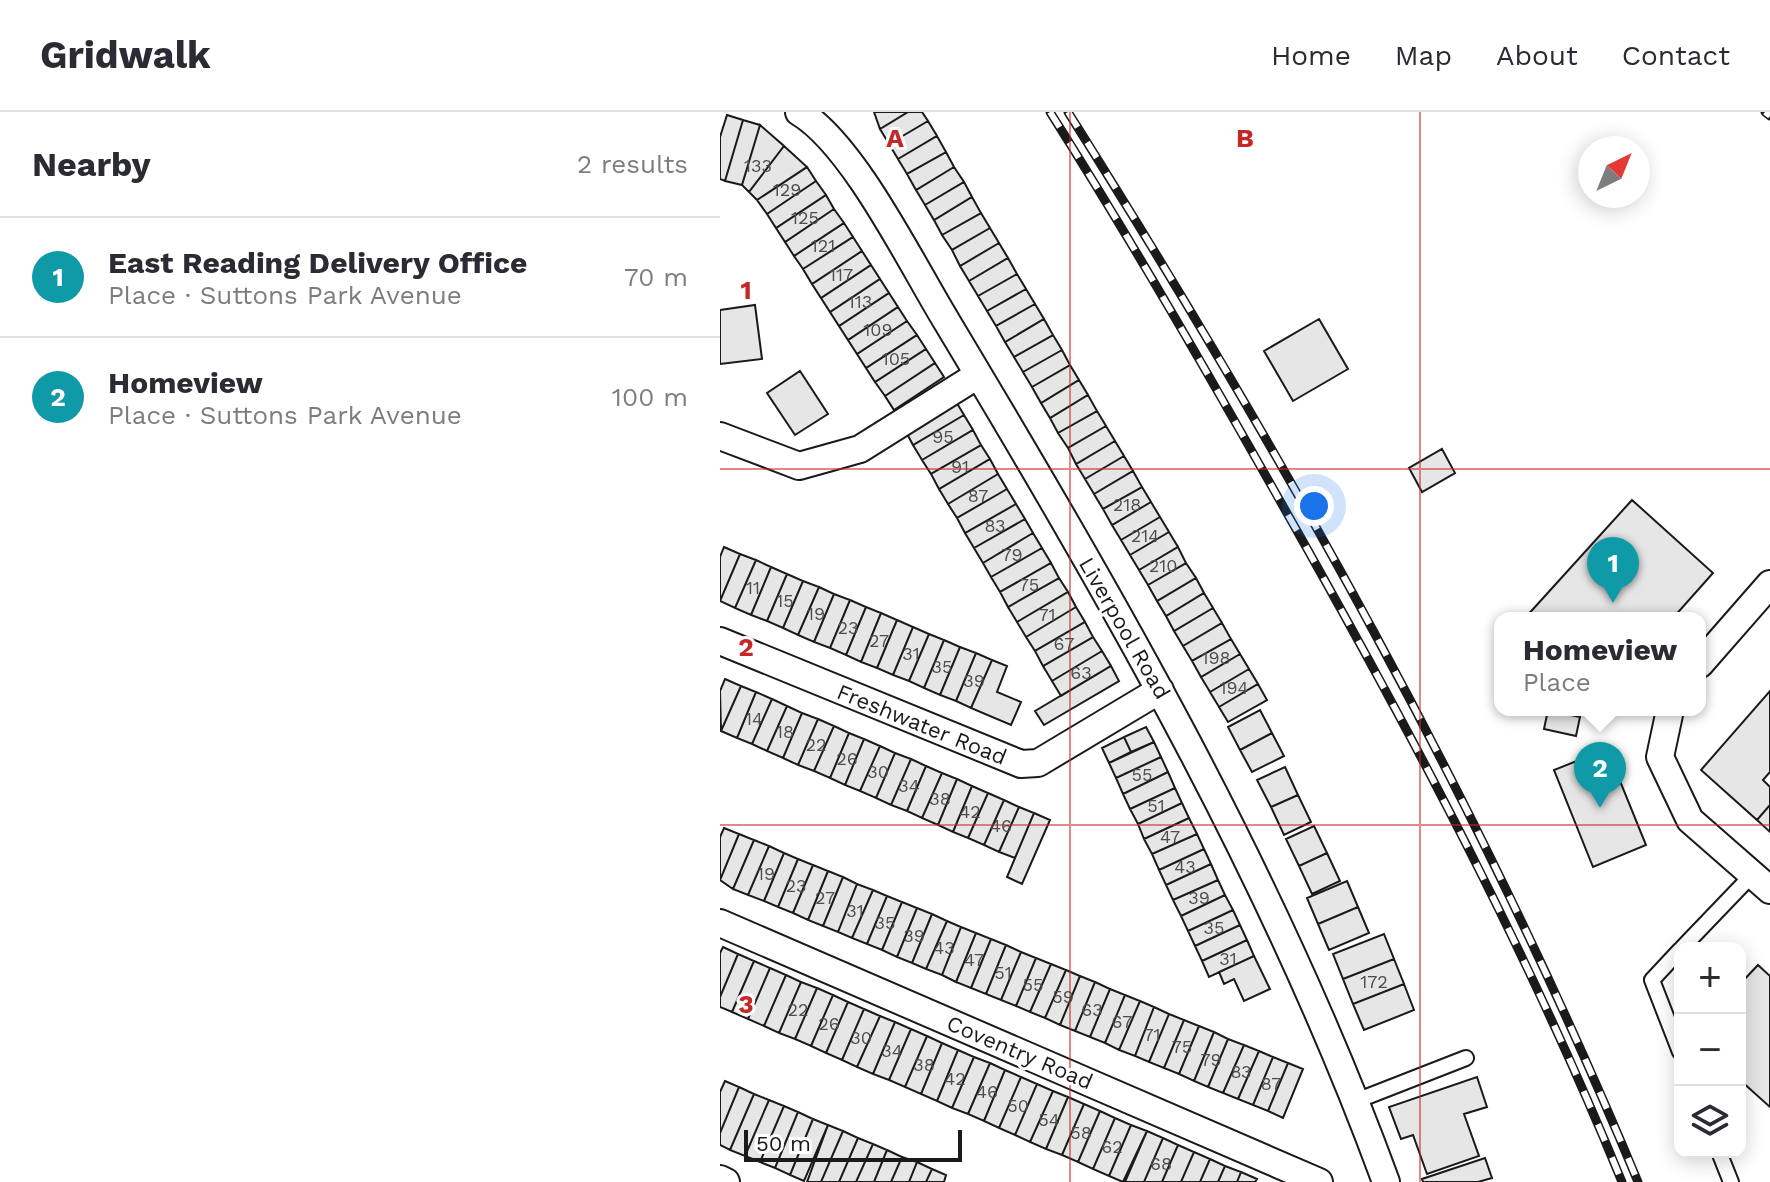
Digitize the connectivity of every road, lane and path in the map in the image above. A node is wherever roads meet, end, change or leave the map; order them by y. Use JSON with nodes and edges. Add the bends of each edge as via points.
{"nodes":[{"id":1,"x":799,"y":112,"type":"edge"},
{"id":2,"x":978,"y":375,"type":"junction"},
{"id":3,"x":720,"y":436,"type":"edge"},
{"id":4,"x":1770,"y":584,"type":"edge"},
{"id":5,"x":720,"y":641,"type":"edge"},
{"id":6,"x":1706,"y":657,"type":"edge"},
{"id":7,"x":1160,"y":690,"type":"junction"},
{"id":8,"x":1669,"y":716,"type":"edge"},
{"id":9,"x":1761,"y":883,"type":"edge"},
{"id":10,"x":720,"y":923,"type":"edge"},
{"id":11,"x":1689,"y":942,"type":"edge"},
{"id":12,"x":1674,"y":956,"type":"edge"},
{"id":13,"x":1674,"y":1037,"type":"edge"},
{"id":14,"x":1466,"y":1058,"type":"dead end"},
{"id":15,"x":1356,"y":1101,"type":"junction"},
{"id":16,"x":1721,"y":1158,"type":"edge"},
{"id":17,"x":720,"y":1179,"type":"edge"},
{"id":18,"x":726,"y":1182,"type":"edge"},
{"id":19,"x":1319,"y":1182,"type":"edge"},
{"id":20,"x":1386,"y":1182,"type":"edge"},
{"id":21,"x":1731,"y":1182,"type":"edge"}],
"edges":[{"from":1,"to":2,"type":"street","name":"Liverpool Road","via":[[816,122],[851,167]]},
{"from":2,"to":3,"type":"street","via":[[860,449],[799,466]]},
{"from":2,"to":7,"type":"street","name":"Liverpool Road"},
{"from":4,"to":6,"type":"street"},
{"from":5,"to":7,"type":"street","name":"Freshwater Road","via":[[1021,764],[1038,763]]},
{"from":7,"to":15,"type":"street","name":"Liverpool Road","via":[[1247,854]]},
{"from":8,"to":9,"type":"street","via":[[1660,757],[1690,820]]},
{"from":9,"to":11,"type":"lane"},
{"from":10,"to":19,"type":"street","name":"Coventry Road"},
{"from":12,"to":13,"type":"lane","via":[[1652,980]]},
{"from":14,"to":15,"type":"lane"},
{"from":15,"to":20,"type":"street","name":"Liverpool Road"},
{"from":16,"to":21,"type":"lane"},
{"from":17,"to":18,"type":"street"}]}
